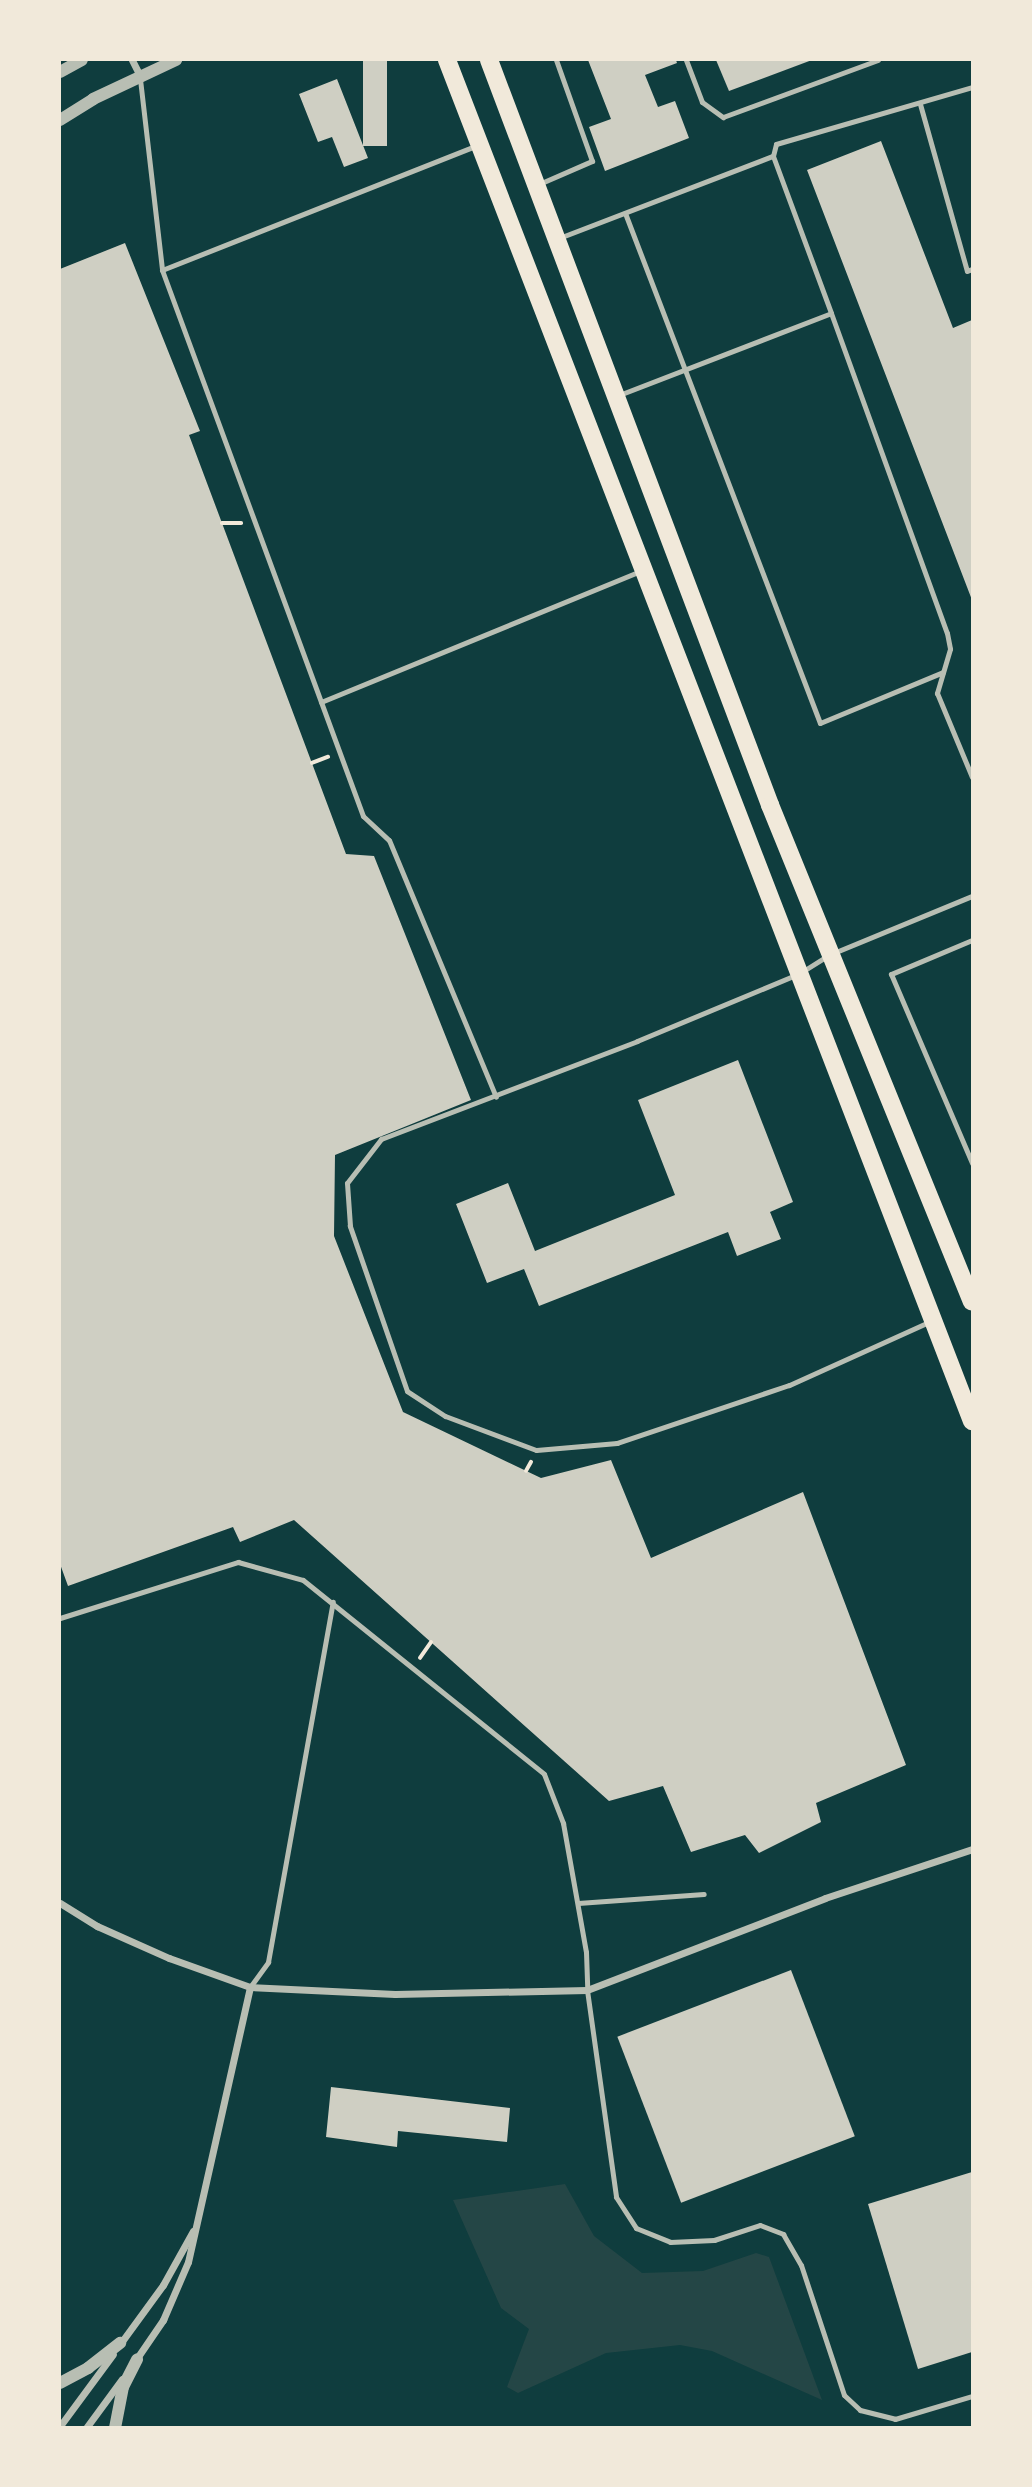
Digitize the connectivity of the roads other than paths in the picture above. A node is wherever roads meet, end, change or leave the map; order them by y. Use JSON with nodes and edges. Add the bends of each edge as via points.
{"nodes":[{"id":1,"x":82,"y":60,"type":"edge"},
{"id":2,"x":132,"y":60,"type":"edge"},
{"id":3,"x":176,"y":60,"type":"edge"},
{"id":4,"x":447,"y":60,"type":"edge"},
{"id":5,"x":489,"y":60,"type":"edge"},
{"id":6,"x":556,"y":60,"type":"edge"},
{"id":7,"x":686,"y":60,"type":"edge"},
{"id":8,"x":878,"y":60,"type":"edge"},
{"id":9,"x":60,"y":72,"type":"edge"},
{"id":10,"x":139,"y":76,"type":"junction"},
{"id":11,"x":972,"y":87,"type":"edge"},
{"id":12,"x":920,"y":104,"type":"junction"},
{"id":13,"x":60,"y":120,"type":"edge"},
{"id":14,"x":478,"y":145,"type":"junction"},
{"id":15,"x":773,"y":156,"type":"junction"},
{"id":16,"x":536,"y":186,"type":"junction"},
{"id":17,"x":625,"y":213,"type":"junction"},
{"id":18,"x":556,"y":239,"type":"junction"},
{"id":19,"x":972,"y":269,"type":"edge"},
{"id":20,"x":162,"y":270,"type":"junction"},
{"id":21,"x":831,"y":313,"type":"junction"},
{"id":22,"x":686,"y":369,"type":"junction"},
{"id":23,"x":615,"y":396,"type":"junction"},
{"id":24,"x":644,"y":570,"type":"junction"},
{"id":25,"x":943,"y":673,"type":"junction"},
{"id":26,"x":321,"y":702,"type":"junction"},
{"id":27,"x":972,"y":777,"type":"edge"},
{"id":28,"x":972,"y":896,"type":"edge"},
{"id":29,"x":972,"y":940,"type":"edge"},
{"id":30,"x":831,"y":954,"type":"junction"},
{"id":31,"x":800,"y":973,"type":"junction"},
{"id":32,"x":496,"y":1097,"type":"junction"},
{"id":33,"x":972,"y":1163,"type":"edge"},
{"id":34,"x":972,"y":1301,"type":"edge"},
{"id":35,"x":934,"y":1319,"type":"junction"},
{"id":36,"x":972,"y":1421,"type":"edge"},
{"id":37,"x":333,"y":1602,"type":"junction"},
{"id":38,"x":60,"y":1618,"type":"edge"},
{"id":39,"x":972,"y":1849,"type":"edge"},
{"id":40,"x":704,"y":1894,"type":"dead end"},
{"id":41,"x":60,"y":1903,"type":"edge"},
{"id":42,"x":578,"y":1903,"type":"junction"},
{"id":43,"x":250,"y":1987,"type":"junction"},
{"id":44,"x":587,"y":1990,"type":"junction"},
{"id":45,"x":200,"y":2218,"type":"junction"},
{"id":46,"x":120,"y":2343,"type":"junction"},
{"id":47,"x":137,"y":2359,"type":"junction"},
{"id":48,"x":60,"y":2383,"type":"edge"},
{"id":49,"x":972,"y":2396,"type":"edge"},
{"id":50,"x":60,"y":2426,"type":"edge"},
{"id":51,"x":86,"y":2427,"type":"edge"},
{"id":52,"x":114,"y":2427,"type":"edge"}],
"edges":[{"from":1,"to":9,"type":"street"},
{"from":2,"to":10,"type":"street"},
{"from":3,"to":10,"type":"street"},
{"from":4,"to":14,"type":"main road"},
{"from":5,"to":16,"type":"main road"},
{"from":6,"to":16,"type":"lane","via":[[592,161]]},
{"from":7,"to":8,"type":"lane","via":[[702,102],[723,117]]},
{"from":10,"to":13,"type":"street"},
{"from":10,"to":20,"type":"lane"},
{"from":11,"to":12,"type":"lane"},
{"from":12,"to":15,"type":"lane","via":[[776,144]]},
{"from":12,"to":19,"type":"lane","via":[[967,271]]},
{"from":14,"to":20,"type":"lane"},
{"from":14,"to":24,"type":"main road"},
{"from":15,"to":17,"type":"lane"},
{"from":15,"to":21,"type":"lane"},
{"from":16,"to":18,"type":"main road"},
{"from":17,"to":18,"type":"lane"},
{"from":17,"to":22,"type":"lane"},
{"from":18,"to":23,"type":"main road"},
{"from":20,"to":26,"type":"lane"},
{"from":21,"to":22,"type":"lane"},
{"from":21,"to":25,"type":"lane","via":[[947,633],[950,649]]},
{"from":22,"to":23,"type":"lane"},
{"from":22,"to":25,"type":"lane","via":[[820,723]]},
{"from":23,"to":30,"type":"main road"},
{"from":24,"to":26,"type":"lane"},
{"from":24,"to":31,"type":"main road"},
{"from":25,"to":27,"type":"lane","via":[[937,693]]},
{"from":26,"to":32,"type":"lane","via":[[363,816],[389,840]]},
{"from":28,"to":30,"type":"lane"},
{"from":29,"to":33,"type":"lane","via":[[891,974]]},
{"from":30,"to":31,"type":"lane"},
{"from":30,"to":34,"type":"main road"},
{"from":31,"to":32,"type":"lane"},
{"from":31,"to":35,"type":"main road"},
{"from":32,"to":35,"type":"lane","via":[[381,1139],[348,1183],[350,1226],[407,1391],[445,1416],[536,1450],[617,1443],[789,1385]]},
{"from":35,"to":36,"type":"main road"},
{"from":37,"to":38,"type":"lane","via":[[303,1580],[238,1562]]},
{"from":37,"to":42,"type":"lane","via":[[544,1774],[563,1822]]},
{"from":37,"to":43,"type":"lane","via":[[268,1962]]},
{"from":39,"to":44,"type":"street","via":[[825,1898]]},
{"from":40,"to":42,"type":"lane"},
{"from":41,"to":43,"type":"street","via":[[97,1927]]},
{"from":42,"to":44,"type":"lane"},
{"from":43,"to":44,"type":"street","via":[[395,1994]]},
{"from":43,"to":45,"type":"street"},
{"from":44,"to":49,"type":"lane","via":[[615,2197],[636,2228],[670,2242],[714,2240],[760,2225],[783,2234],[801,2265],[844,2395],[860,2410],[895,2419]]},
{"from":45,"to":46,"type":"street","via":[[163,2285]]},
{"from":45,"to":47,"type":"street","via":[[176,2294]]},
{"from":46,"to":48,"type":"street"},
{"from":46,"to":50,"type":"street"},
{"from":47,"to":51,"type":"street"},
{"from":47,"to":52,"type":"street","via":[[123,2387]]}]}
